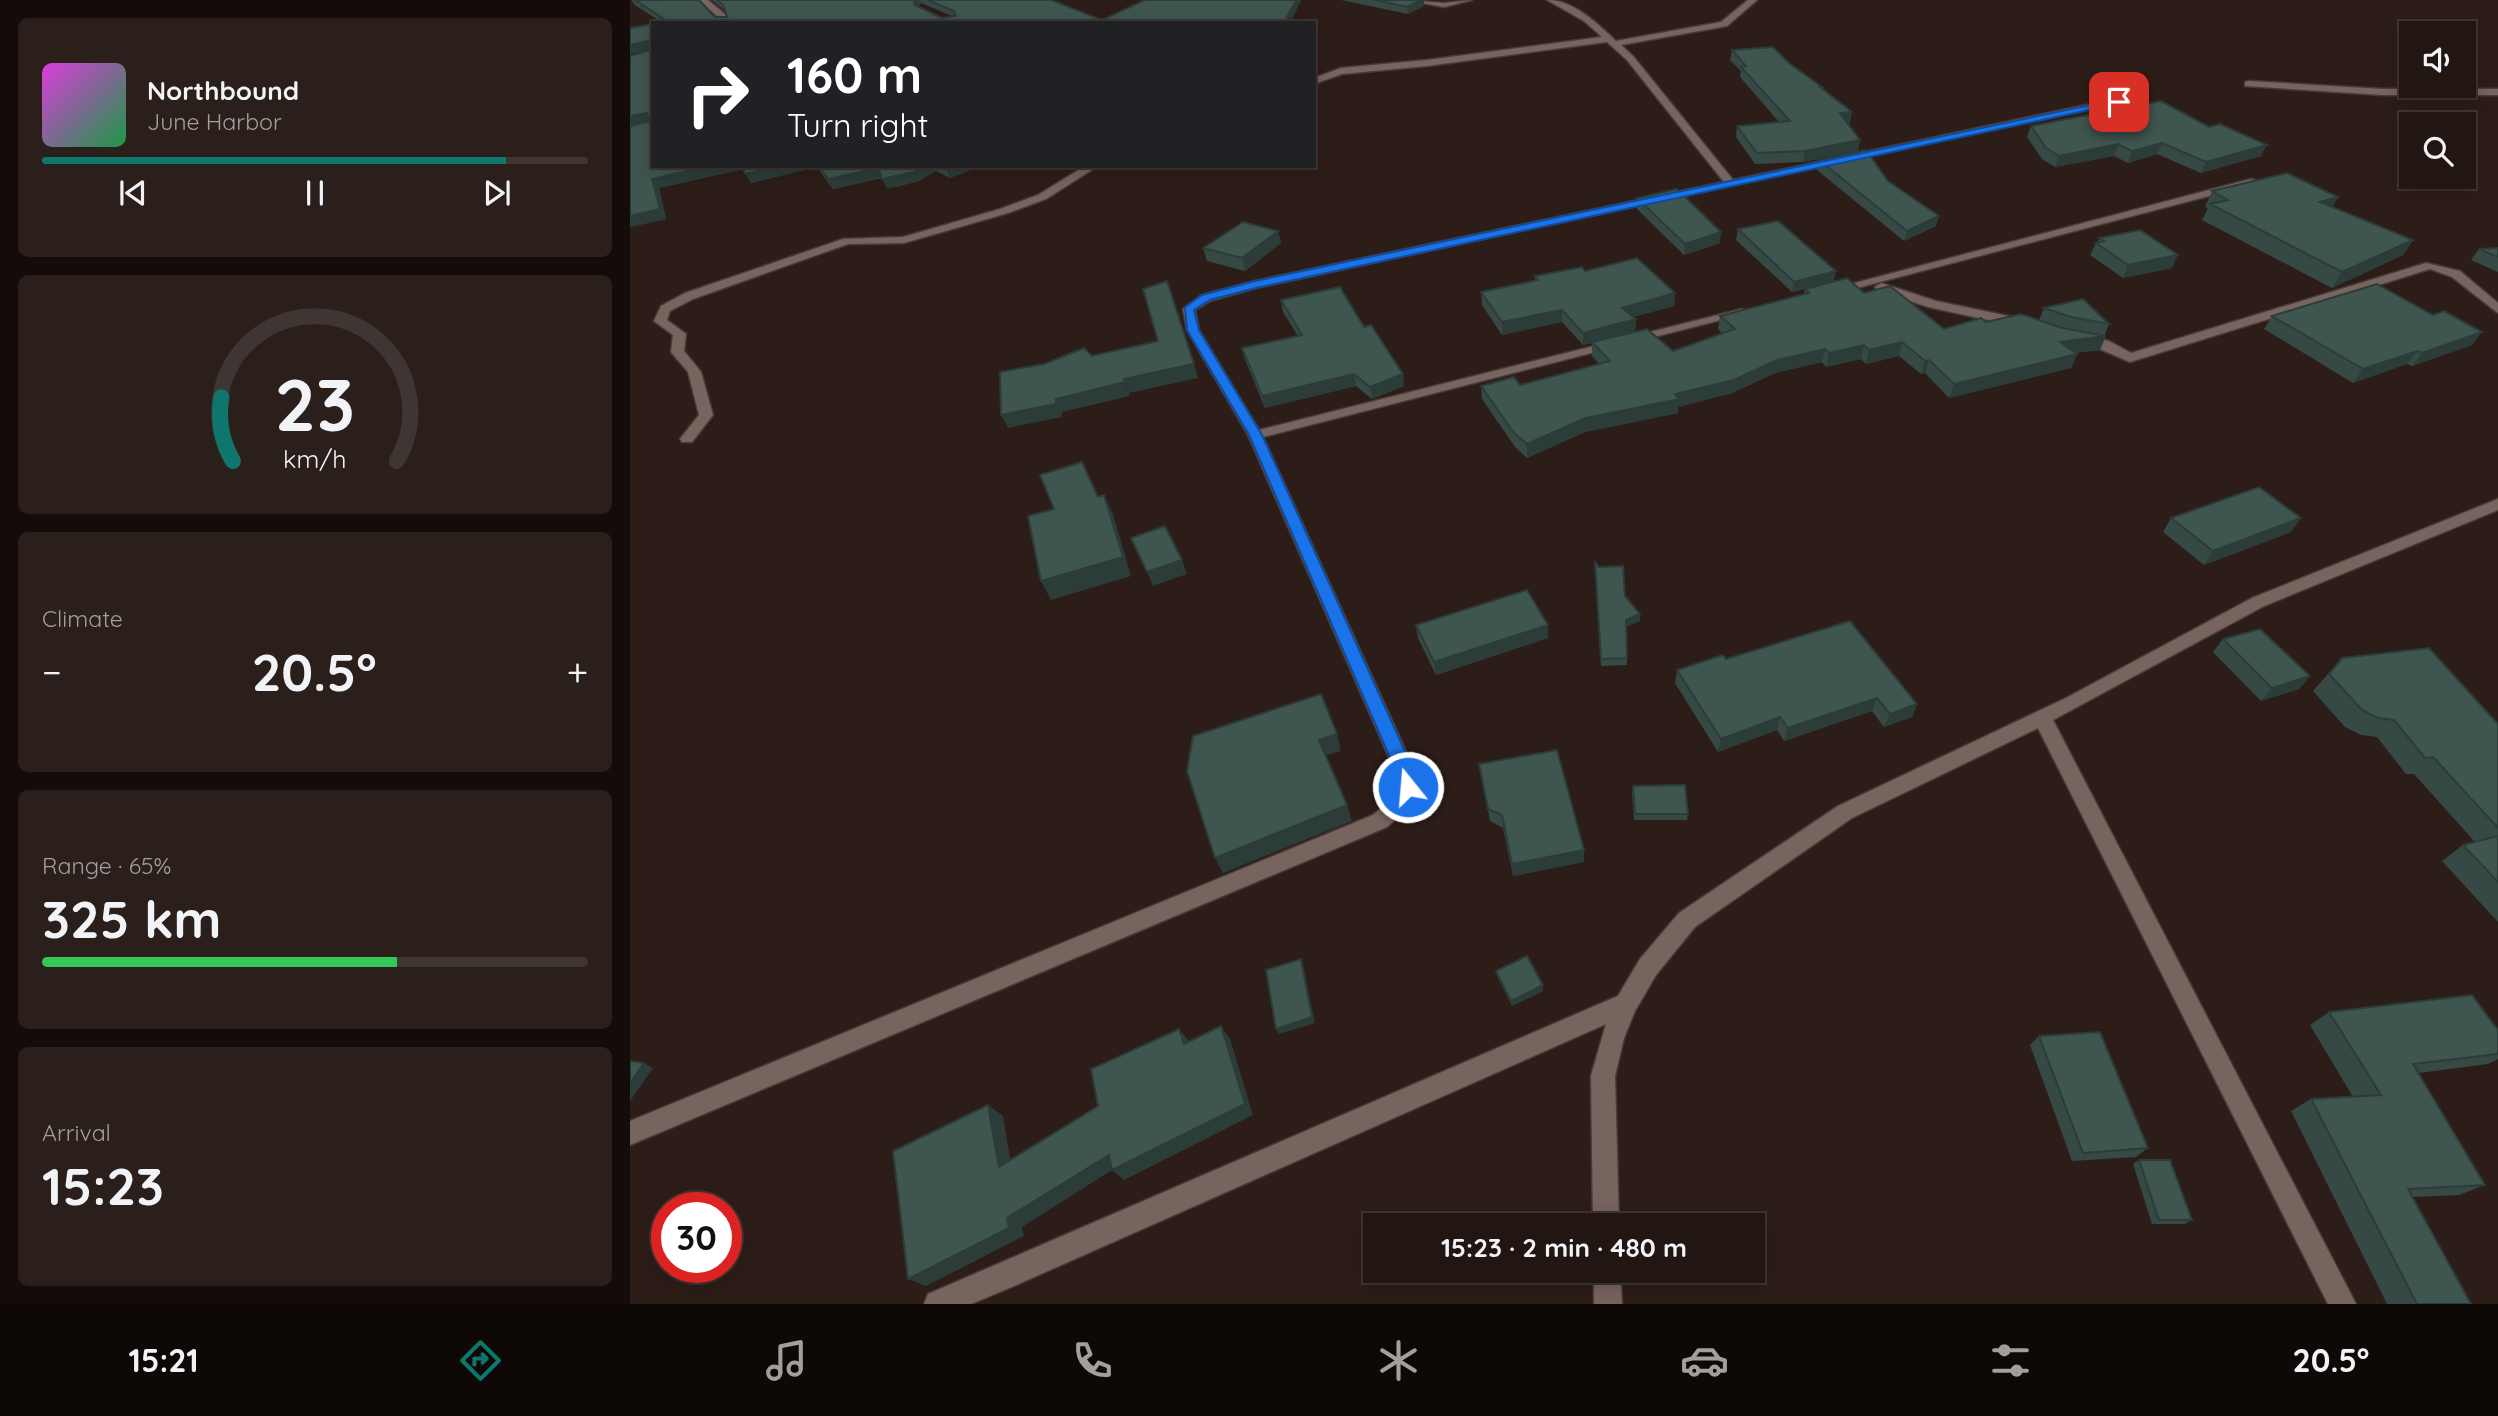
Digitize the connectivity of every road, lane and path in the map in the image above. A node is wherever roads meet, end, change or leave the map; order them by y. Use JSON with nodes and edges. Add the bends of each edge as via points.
{"nodes":[{"id":1,"x":703,"y":0,"type":"edge"},
{"id":2,"x":1409,"y":0,"type":"edge"},
{"id":3,"x":1468,"y":0,"type":"edge"},
{"id":4,"x":1551,"y":0,"type":"edge"},
{"id":5,"x":1754,"y":0,"type":"edge"},
{"id":6,"x":724,"y":21,"type":"edge"},
{"id":7,"x":1612,"y":41,"type":"junction"},
{"id":8,"x":1316,"y":80,"type":"edge"},
{"id":9,"x":2248,"y":84,"type":"dead end"},
{"id":10,"x":2498,"y":92,"type":"edge"},
{"id":11,"x":2119,"y":102,"type":"dead end"},
{"id":12,"x":1089,"y":168,"type":"edge"},
{"id":13,"x":1729,"y":182,"type":"junction"},
{"id":14,"x":2250,"y":182,"type":"edge"},
{"id":15,"x":1867,"y":281,"type":"junction"},
{"id":16,"x":1814,"y":295,"type":"edge"},
{"id":17,"x":1761,"y":308,"type":"edge"},
{"id":18,"x":2498,"y":309,"type":"edge"},
{"id":19,"x":2039,"y":328,"type":"edge"},
{"id":20,"x":2062,"y":336,"type":"edge"},
{"id":21,"x":1255,"y":435,"type":"junction"},
{"id":22,"x":687,"y":439,"type":"dead end"},
{"id":23,"x":2498,"y":504,"type":"edge"},
{"id":24,"x":2042,"y":717,"type":"junction"},
{"id":25,"x":1626,"y":1004,"type":"junction"},
{"id":26,"x":630,"y":1133,"type":"edge"},
{"id":27,"x":1606,"y":1213,"type":"edge"},
{"id":28,"x":1607,"y":1283,"type":"edge"},
{"id":29,"x":938,"y":1304,"type":"edge"},
{"id":30,"x":1608,"y":1304,"type":"edge"},
{"id":31,"x":2342,"y":1304,"type":"edge"}],
"edges":[{"from":1,"to":6,"type":"street"},
{"from":2,"to":3,"type":"street","via":[[1444,5]]},
{"from":4,"to":7,"type":"street","via":[[1587,19]]},
{"from":5,"to":7,"type":"street","via":[[1724,23]]},
{"from":7,"to":8,"type":"street","via":[[1341,71]]},
{"from":7,"to":13,"type":"street"},
{"from":9,"to":10,"type":"street","via":[[2371,92]]},
{"from":11,"to":13,"type":"street"},
{"from":12,"to":22,"type":"street","via":[[1042,197],[1004,211],[904,240],[847,241],[689,296],[665,309],[660,321],[680,334],[677,352],[701,383],[706,415]]},
{"from":13,"to":21,"type":"street","via":[[1206,298],[1189,309],[1193,330]]},
{"from":14,"to":15,"type":"street"},
{"from":15,"to":16,"type":"street"},
{"from":15,"to":19,"type":"street","via":[[1905,297]]},
{"from":17,"to":21,"type":"street"},
{"from":18,"to":20,"type":"street","via":[[2456,274],[2430,265],[2130,358],[2104,344]]},
{"from":21,"to":26,"type":"street","via":[[1404,769],[1408,787],[1403,800],[1380,821]]},
{"from":23,"to":24,"type":"street","via":[[2259,602]]},
{"from":24,"to":25,"type":"street","via":[[1845,812],[1687,920],[1648,967]]},
{"from":24,"to":31,"type":"street"},
{"from":25,"to":27,"type":"street","via":[[1603,1076]]},
{"from":25,"to":29,"type":"street"},
{"from":28,"to":30,"type":"street"}]}
